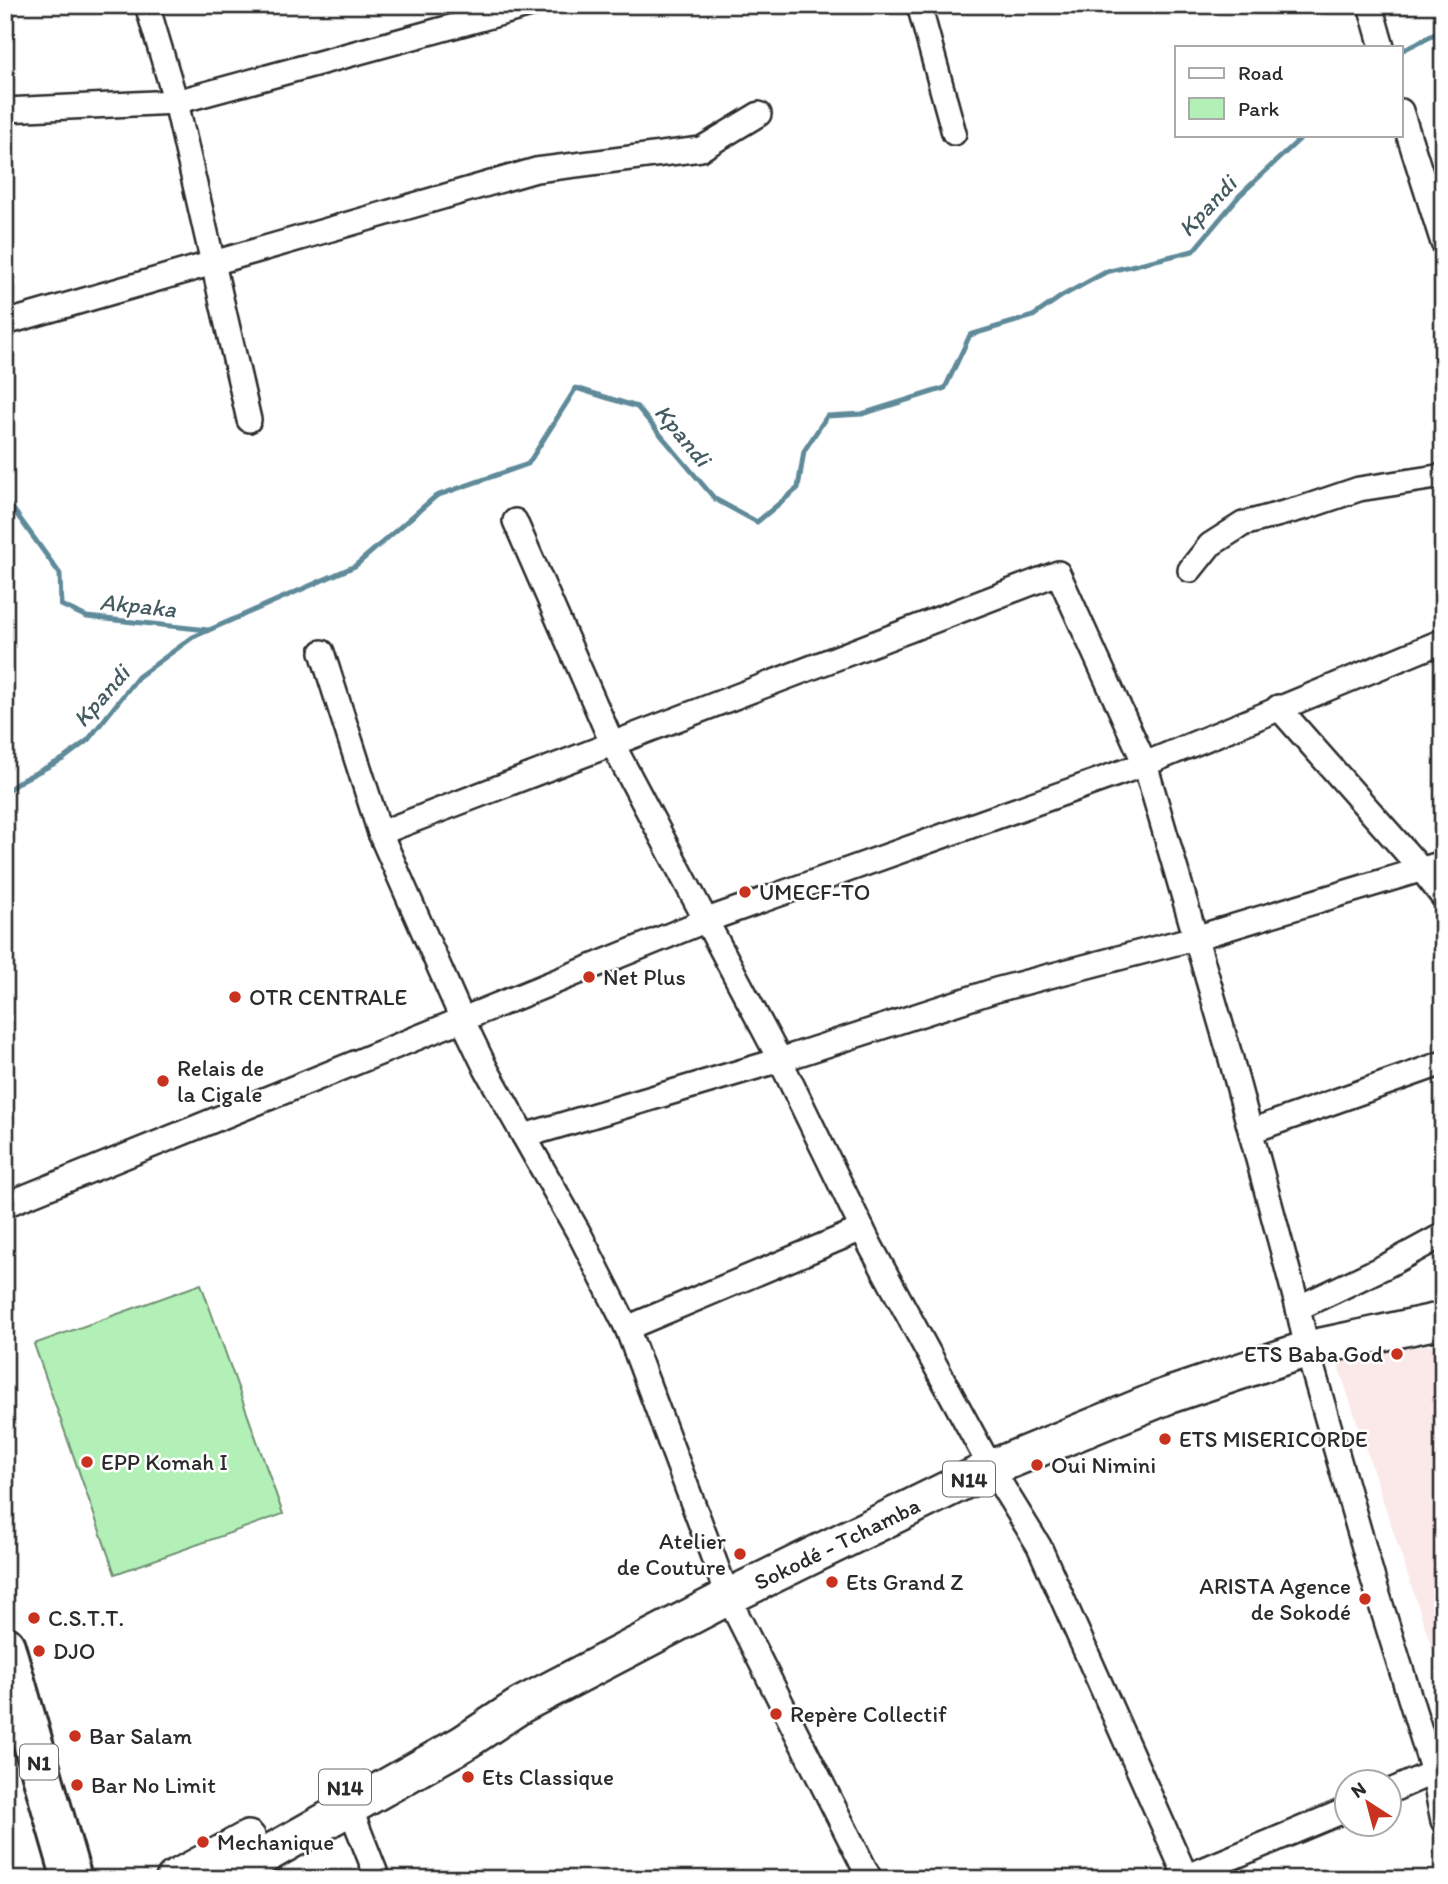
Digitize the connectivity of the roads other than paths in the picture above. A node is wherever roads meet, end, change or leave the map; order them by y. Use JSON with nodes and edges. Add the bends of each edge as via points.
{"nodes":[{"id":1,"x":147,"y":5,"type":"edge"},
{"id":2,"x":531,"y":5,"type":"edge"},
{"id":3,"x":919,"y":5,"type":"edge"},
{"id":4,"x":1370,"y":5,"type":"edge"},
{"id":5,"x":1382,"y":46,"type":"edge"},
{"id":6,"x":176,"y":102,"type":"junction"},
{"id":7,"x":5,"y":110,"type":"edge"},
{"id":8,"x":760,"y":114,"type":"dead end"},
{"id":9,"x":1402,"y":114,"type":"edge"},
{"id":10,"x":954,"y":133,"type":"dead end"},
{"id":11,"x":1443,"y":243,"type":"edge"},
{"id":12,"x":213,"y":265,"type":"junction"},
{"id":13,"x":5,"y":323,"type":"edge"},
{"id":14,"x":249,"y":420,"type":"dead end"},
{"id":15,"x":1443,"y":476,"type":"edge"},
{"id":16,"x":515,"y":521,"type":"dead end"},
{"id":17,"x":1189,"y":570,"type":"dead end"},
{"id":18,"x":1443,"y":641,"type":"edge"},
{"id":19,"x":322,"y":652,"type":"dead end"},
{"id":20,"x":1278,"y":707,"type":"junction"},
{"id":21,"x":612,"y":743,"type":"junction"},
{"id":22,"x":1145,"y":764,"type":"junction"},
{"id":23,"x":380,"y":833,"type":"junction"},
{"id":24,"x":1432,"y":866,"type":"edge"},
{"id":25,"x":1443,"y":897,"type":"edge"},
{"id":26,"x":707,"y":920,"type":"junction"},
{"id":27,"x":1195,"y":938,"type":"junction"},
{"id":28,"x":463,"y":1021,"type":"junction"},
{"id":29,"x":780,"y":1059,"type":"junction"},
{"id":30,"x":1443,"y":1063,"type":"edge"},
{"id":31,"x":1251,"y":1131,"type":"junction"},
{"id":32,"x":524,"y":1136,"type":"junction"},
{"id":33,"x":5,"y":1205,"type":"edge"},
{"id":34,"x":862,"y":1229,"type":"junction"},
{"id":35,"x":1443,"y":1235,"type":"edge"},
{"id":36,"x":1298,"y":1308,"type":"junction"},
{"id":37,"x":1443,"y":1321,"type":"edge"},
{"id":38,"x":627,"y":1328,"type":"junction"},
{"id":39,"x":1307,"y":1349,"type":"junction"},
{"id":40,"x":991,"y":1468,"type":"junction"},
{"id":41,"x":728,"y":1597,"type":"junction"},
{"id":42,"x":6,"y":1653,"type":"edge"},
{"id":43,"x":521,"y":1705,"type":"junction"},
{"id":44,"x":1438,"y":1770,"type":"edge"},
{"id":45,"x":1402,"y":1786,"type":"edge"},
{"id":46,"x":350,"y":1808,"type":"junction"},
{"id":47,"x":1332,"y":1816,"type":"edge"},
{"id":48,"x":1443,"y":1821,"type":"edge"},
{"id":49,"x":1185,"y":1878,"type":"edge"},
{"id":50,"x":72,"y":1879,"type":"edge"},
{"id":51,"x":174,"y":1879,"type":"edge"},
{"id":52,"x":223,"y":1879,"type":"edge"},
{"id":53,"x":378,"y":1879,"type":"edge"},
{"id":54,"x":870,"y":1879,"type":"edge"}],
"edges":[{"from":1,"to":6,"type":"street"},
{"from":2,"to":6,"type":"street"},
{"from":3,"to":10,"type":"street"},
{"from":4,"to":5,"type":"street"},
{"from":6,"to":7,"type":"street"},
{"from":6,"to":12,"type":"street"},
{"from":8,"to":12,"type":"street","via":[[701,149],[536,170]]},
{"from":9,"to":11,"type":"street"},
{"from":12,"to":13,"type":"street"},
{"from":12,"to":14,"type":"street"},
{"from":15,"to":17,"type":"street","via":[[1359,489],[1243,524],[1210,545]]},
{"from":16,"to":21,"type":"street"},
{"from":18,"to":20,"type":"street"},
{"from":19,"to":23,"type":"street"},
{"from":20,"to":22,"type":"street"},
{"from":20,"to":24,"type":"street"},
{"from":21,"to":22,"type":"street","via":[[1058,573]]},
{"from":21,"to":23,"type":"street"},
{"from":21,"to":26,"type":"street"},
{"from":22,"to":26,"type":"street"},
{"from":22,"to":27,"type":"street"},
{"from":23,"to":28,"type":"street"},
{"from":24,"to":25,"type":"street"},
{"from":24,"to":27,"type":"street"},
{"from":26,"to":28,"type":"street"},
{"from":26,"to":29,"type":"street"},
{"from":27,"to":29,"type":"street","via":[[996,990]]},
{"from":27,"to":31,"type":"street"},
{"from":28,"to":32,"type":"street"},
{"from":28,"to":33,"type":"street"},
{"from":29,"to":32,"type":"street"},
{"from":29,"to":34,"type":"street"},
{"from":30,"to":31,"type":"street"},
{"from":31,"to":36,"type":"street"},
{"from":32,"to":38,"type":"street"},
{"from":34,"to":38,"type":"street"},
{"from":34,"to":40,"type":"street"},
{"from":35,"to":36,"type":"street"},
{"from":36,"to":39,"type":"street"},
{"from":37,"to":39,"type":"main road","name":"Sokodé - Tchamba","number":"N14"},
{"from":38,"to":41,"type":"street"},
{"from":39,"to":40,"type":"main road","name":"Sokodé - Tchamba","number":"N14","via":[[1167,1396]]},
{"from":39,"to":44,"type":"street","via":[[1373,1579]]},
{"from":40,"to":41,"type":"main road","name":"Sokodé - Tchamba","number":"N14"},
{"from":40,"to":49,"type":"street","via":[[1039,1546]]},
{"from":41,"to":43,"type":"main road","name":"Sokodé - Tchamba","number":"N14"},
{"from":41,"to":54,"type":"street"},
{"from":42,"to":50,"type":"highway","number":"N1"},
{"from":43,"to":46,"type":"main road","name":"Sokodé - Tchamba","number":"N14"},
{"from":43,"to":51,"type":"main road","name":"Sokodé - Tchamba","number":"N14","via":[[454,1731]]},
{"from":44,"to":45,"type":"street"},
{"from":44,"to":48,"type":"street"},
{"from":46,"to":52,"type":"main road","name":"Sokodé - Tchamba","number":"N14"},
{"from":46,"to":53,"type":"street"},
{"from":47,"to":49,"type":"street"}]}
